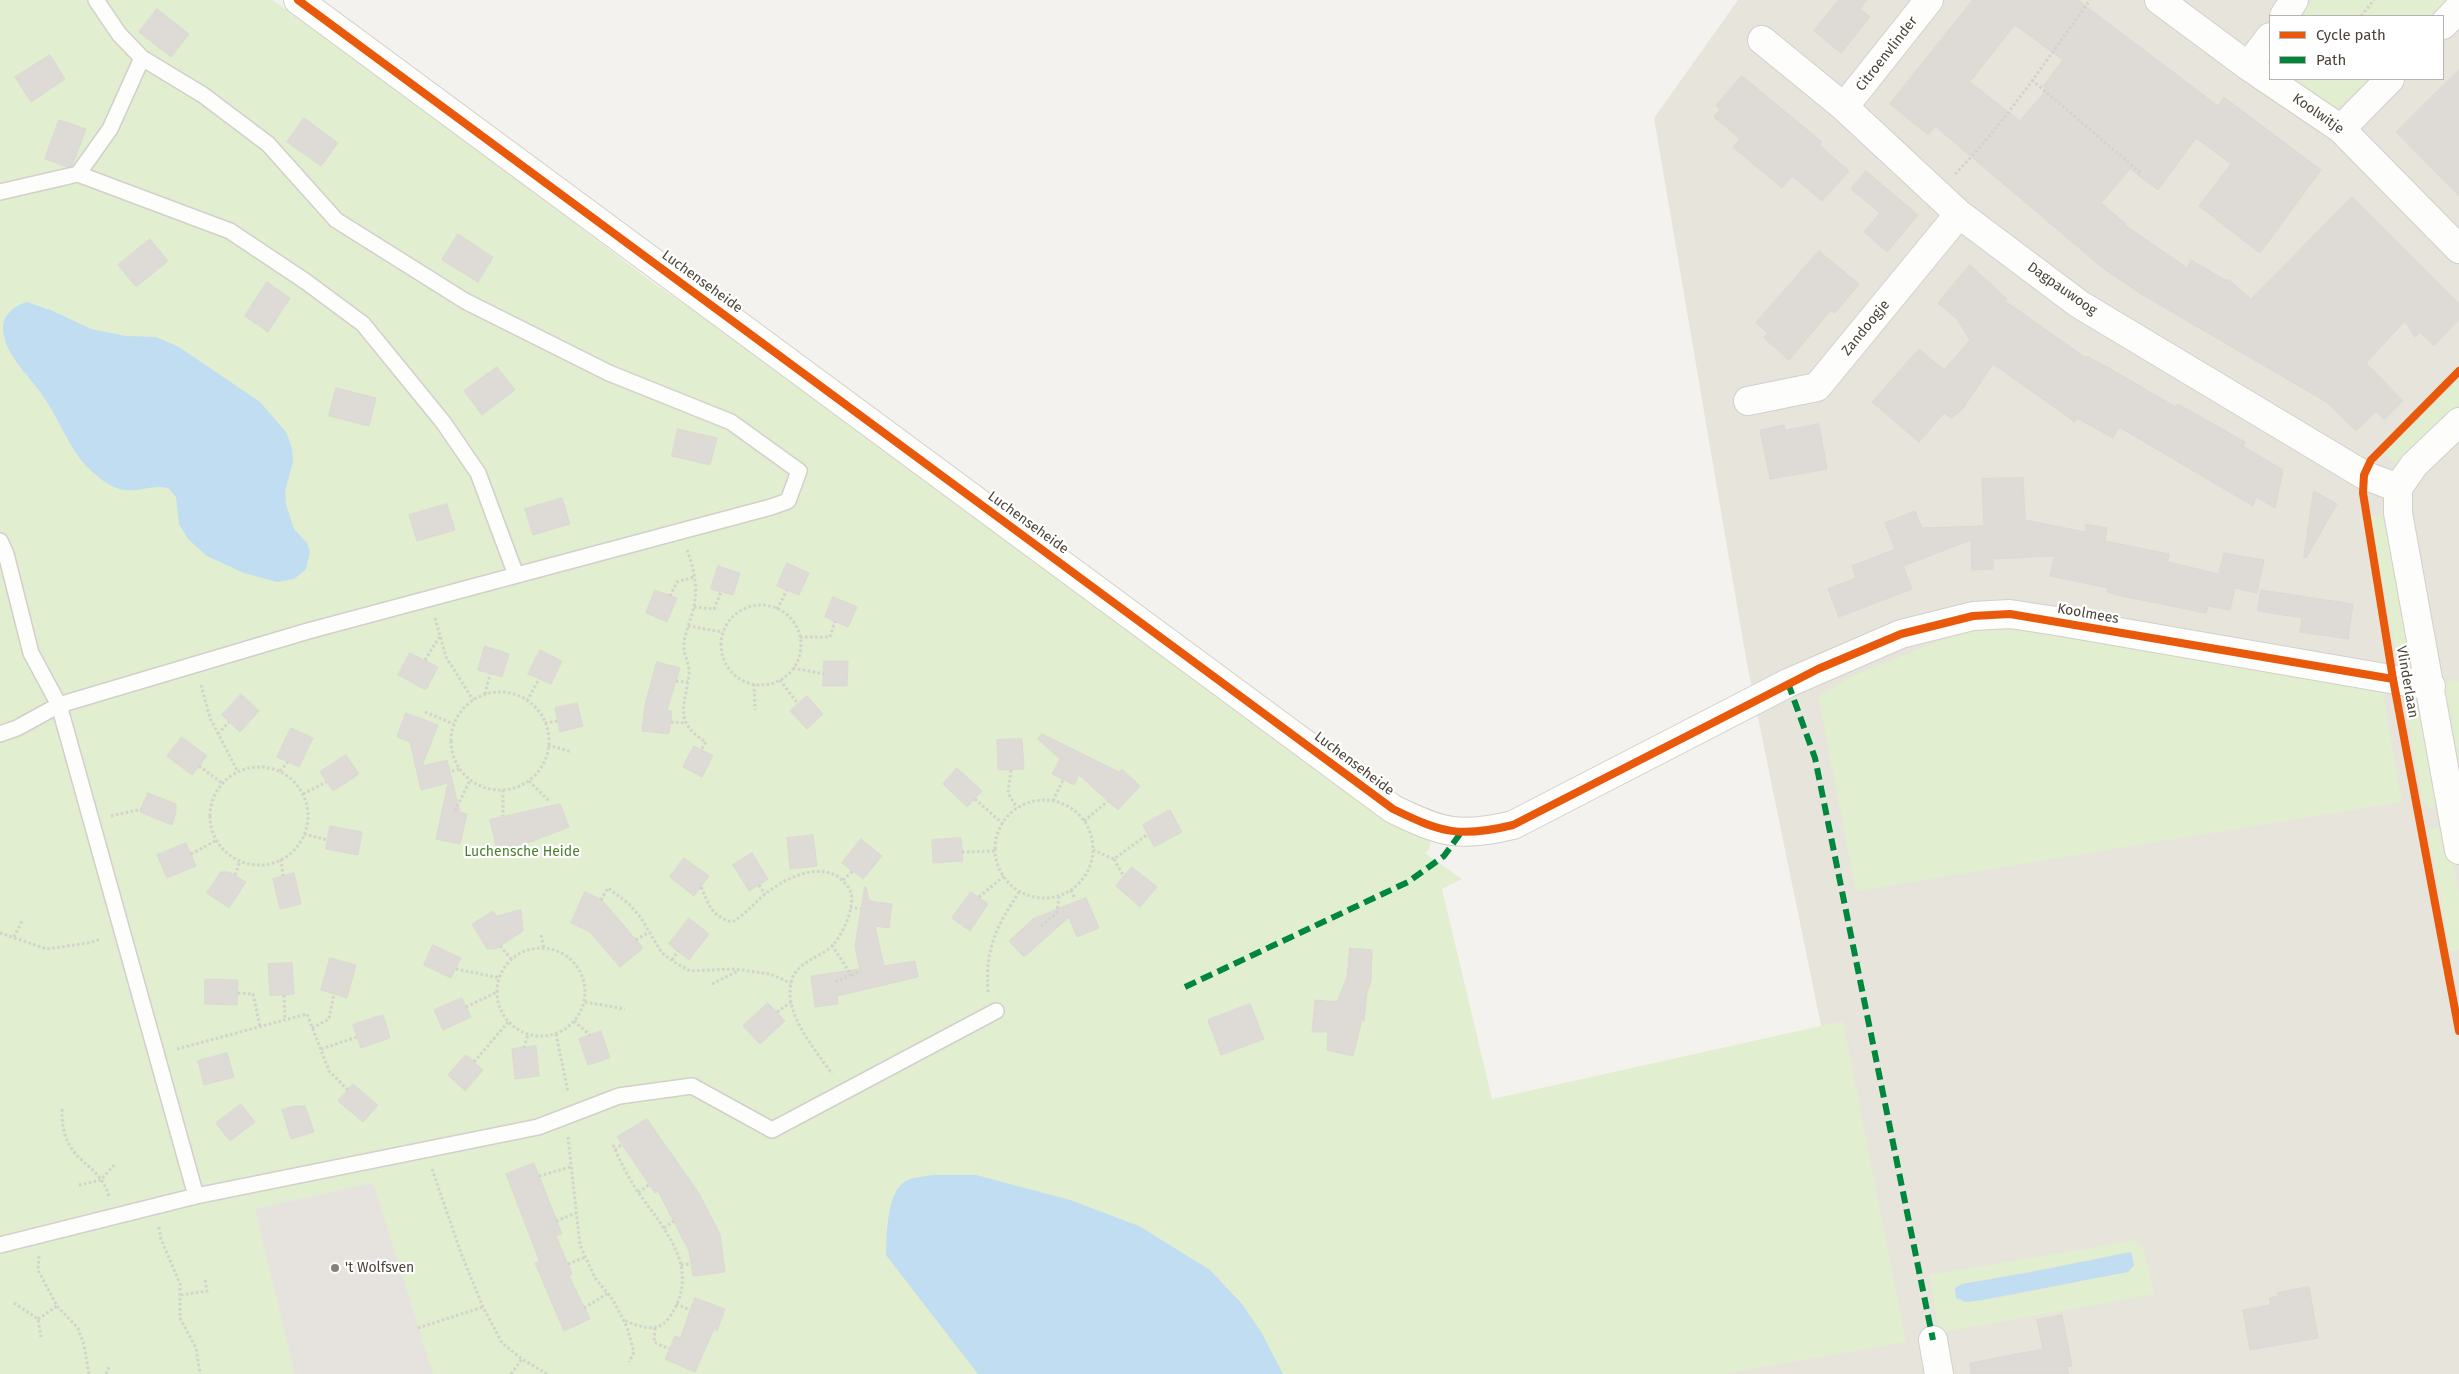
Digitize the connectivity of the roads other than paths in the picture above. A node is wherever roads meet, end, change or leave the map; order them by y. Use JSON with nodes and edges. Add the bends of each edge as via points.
{"nodes":[{"id":1,"x":96,"y":0,"type":"edge"},
{"id":2,"x":298,"y":0,"type":"edge"},
{"id":3,"x":1929,"y":0,"type":"edge"},
{"id":4,"x":2159,"y":0,"type":"edge"},
{"id":5,"x":2294,"y":0,"type":"edge"},
{"id":6,"x":2459,"y":8,"type":"edge"},
{"id":7,"x":2285,"y":15,"type":"edge"},
{"id":8,"x":2444,"y":24,"type":"edge"},
{"id":9,"x":2269,"y":38,"type":"edge"},
{"id":10,"x":1762,"y":40,"type":"dead end"},
{"id":11,"x":142,"y":58,"type":"junction"},
{"id":12,"x":2248,"y":66,"type":"junction"},
{"id":13,"x":2389,"y":80,"type":"edge"},
{"id":14,"x":1844,"y":107,"type":"junction"},
{"id":15,"x":2341,"y":129,"type":"junction"},
{"id":16,"x":78,"y":174,"type":"junction"},
{"id":17,"x":0,"y":192,"type":"edge"},
{"id":18,"x":1959,"y":214,"type":"junction"},
{"id":19,"x":2459,"y":249,"type":"edge"},
{"id":20,"x":1748,"y":401,"type":"dead end"},
{"id":21,"x":2459,"y":422,"type":"edge"},
{"id":22,"x":2398,"y":488,"type":"junction"},
{"id":23,"x":0,"y":541,"type":"edge"},
{"id":24,"x":516,"y":575,"type":"junction"},
{"id":25,"x":1788,"y":683,"type":"joint"},
{"id":26,"x":2431,"y":686,"type":"junction"},
{"id":27,"x":59,"y":705,"type":"junction"},
{"id":28,"x":0,"y":734,"type":"edge"},
{"id":29,"x":2455,"y":811,"type":"edge"},
{"id":30,"x":2459,"y":850,"type":"edge"},
{"id":31,"x":996,"y":1011,"type":"road end"},
{"id":32,"x":196,"y":1196,"type":"junction"},
{"id":33,"x":0,"y":1245,"type":"edge"},
{"id":34,"x":1933,"y":1340,"type":"dead end"},
{"id":35,"x":1939,"y":1374,"type":"edge"}],
"edges":[{"from":1,"to":11,"type":"lane","via":[[119,34]]},
{"from":2,"to":25,"type":"street","name":"Luchenseheide","via":[[1394,809],[1422,823],[1460,834],[1513,825]]},
{"from":3,"to":14,"type":"street","name":"Citroenvlinder"},
{"from":4,"to":12,"type":"street","name":"Koolwitje"},
{"from":5,"to":7,"type":"street"},
{"from":6,"to":8,"type":"street"},
{"from":9,"to":12,"type":"street"},
{"from":10,"to":14,"type":"street","name":"Dagpauwoog"},
{"from":11,"to":16,"type":"lane","via":[[110,129]]},
{"from":11,"to":24,"type":"lane","via":[[204,95],[268,144],[336,220],[465,301],[608,374],[730,422],[799,471],[788,501]]},
{"from":12,"to":15,"type":"street","name":"Koolwitje"},
{"from":13,"to":15,"type":"street"},
{"from":14,"to":18,"type":"street","name":"Dagpauwoog"},
{"from":15,"to":19,"type":"street","name":"Koolwitje"},
{"from":16,"to":17,"type":"lane"},
{"from":16,"to":24,"type":"lane","via":[[230,232],[363,324],[443,422],[478,473]]},
{"from":18,"to":20,"type":"street","name":"Zandoogje","via":[[1817,387]]},
{"from":18,"to":22,"type":"street","name":"Dagpauwoog","via":[[2079,304],[2364,475]]},
{"from":21,"to":22,"type":"street","via":[[2414,465]]},
{"from":22,"to":26,"type":"street","name":"Vlinderlaan","via":[[2398,514]]},
{"from":23,"to":27,"type":"lane","via":[[31,653]]},
{"from":24,"to":27,"type":"lane"},
{"from":25,"to":26,"type":"street","name":"Koolmees","via":[[1901,634],[1973,616],[2010,614]]},
{"from":26,"to":29,"type":"street","name":"Vlinderlaan"},
{"from":27,"to":28,"type":"lane"},
{"from":27,"to":32,"type":"lane"},
{"from":29,"to":30,"type":"street","name":"Vlinderlaan"},
{"from":31,"to":32,"type":"lane","via":[[772,1130],[692,1086],[619,1096],[538,1127]]},
{"from":32,"to":33,"type":"lane"},
{"from":34,"to":35,"type":"street"}]}
